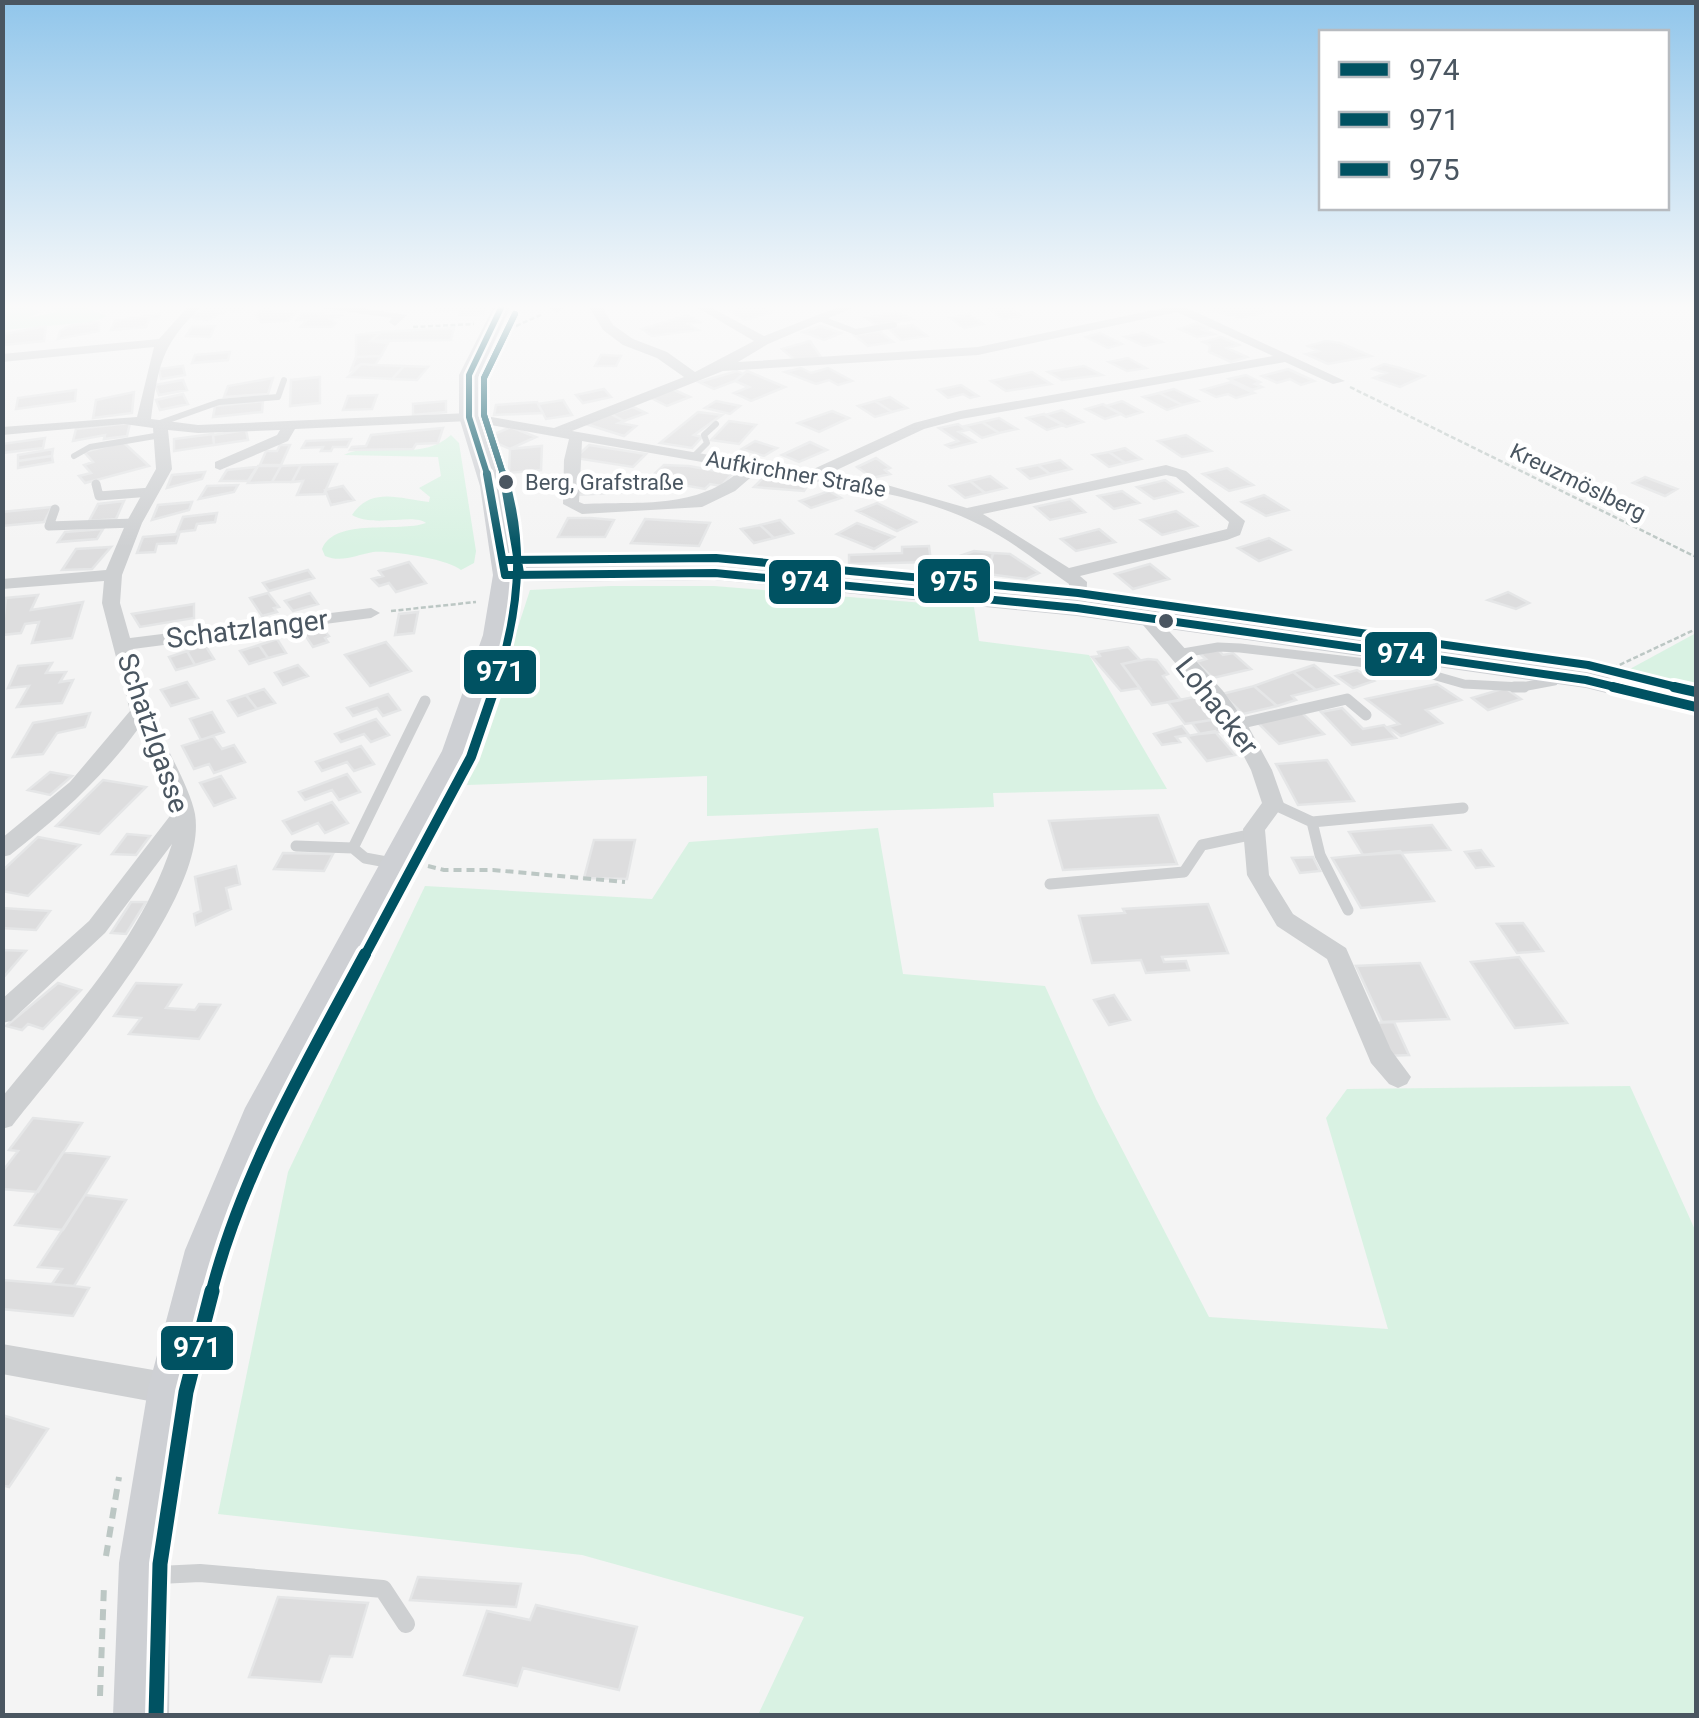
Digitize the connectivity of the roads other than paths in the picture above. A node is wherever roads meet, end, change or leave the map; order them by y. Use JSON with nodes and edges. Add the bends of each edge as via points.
{"nodes":[{"id":1,"x":152,"y":388,"type":"edge"},
{"id":2,"x":281,"y":388,"type":"edge"},
{"id":3,"x":469,"y":388,"type":"edge"},
{"id":4,"x":665,"y":388,"type":"edge"},
{"id":5,"x":1112,"y":388,"type":"edge"},
{"id":6,"x":278,"y":396,"type":"junction"},
{"id":7,"x":274,"y":409,"type":"dead end"},
{"id":8,"x":469,"y":417,"type":"junction"},
{"id":9,"x":716,"y":424,"type":"dead end"},
{"id":10,"x":290,"y":425,"type":"junction"},
{"id":11,"x":155,"y":426,"type":"junction"},
{"id":12,"x":2,"y":431,"type":"edge"},
{"id":13,"x":558,"y":431,"type":"junction"},
{"id":14,"x":578,"y":434,"type":"junction"},
{"id":15,"x":74,"y":456,"type":"dead end"},
{"id":16,"x":694,"y":456,"type":"junction"},
{"id":17,"x":220,"y":466,"type":"dead end"},
{"id":18,"x":754,"y":466,"type":"junction"},
{"id":19,"x":808,"y":476,"type":"junction"},
{"id":20,"x":96,"y":484,"type":"dead end"},
{"id":21,"x":151,"y":492,"type":"junction"},
{"id":22,"x":55,"y":509,"type":"dead end"},
{"id":23,"x":967,"y":512,"type":"junction"},
{"id":24,"x":134,"y":523,"type":"junction"},
{"id":25,"x":1066,"y":574,"type":"junction"},
{"id":26,"x":113,"y":575,"type":"junction"},
{"id":27,"x":2,"y":584,"type":"edge"},
{"id":28,"x":492,"y":588,"type":"junction"},
{"id":29,"x":1077,"y":608,"type":"junction"},
{"id":30,"x":371,"y":613,"type":"road end"},
{"id":31,"x":1146,"y":616,"type":"junction"},
{"id":32,"x":122,"y":645,"type":"junction"},
{"id":33,"x":1177,"y":654,"type":"junction"},
{"id":34,"x":1556,"y":675,"type":"junction"},
{"id":35,"x":424,"y":701,"type":"dead end"},
{"id":36,"x":1696,"y":707,"type":"edge"},
{"id":37,"x":140,"y":712,"type":"junction"},
{"id":38,"x":1366,"y":714,"type":"dead end"},
{"id":39,"x":1238,"y":724,"type":"junction"},
{"id":40,"x":1273,"y":804,"type":"junction"},
{"id":41,"x":1463,"y":808,"type":"dead end"},
{"id":42,"x":184,"y":814,"type":"junction"},
{"id":43,"x":1312,"y":822,"type":"junction"},
{"id":44,"x":1254,"y":834,"type":"junction"},
{"id":45,"x":296,"y":846,"type":"dead end"},
{"id":46,"x":353,"y":848,"type":"junction"},
{"id":47,"x":405,"y":849,"type":"junction"},
{"id":48,"x":2,"y":850,"type":"edge"},
{"id":49,"x":1050,"y":884,"type":"dead end"},
{"id":50,"x":1348,"y":910,"type":"dead end"},
{"id":51,"x":2,"y":1014,"type":"edge"},
{"id":52,"x":1398,"y":1077,"type":"dead end"},
{"id":53,"x":2,"y":1118,"type":"edge"},
{"id":54,"x":2,"y":1359,"type":"edge"},
{"id":55,"x":172,"y":1389,"type":"junction"},
{"id":56,"x":144,"y":1575,"type":"junction"},
{"id":57,"x":406,"y":1624,"type":"dead end"},
{"id":58,"x":140,"y":1716,"type":"edge"}],
"edges":[{"from":1,"to":11,"type":"street","name":"Schatzlgasse"},
{"from":2,"to":6,"type":"lane"},
{"from":3,"to":8,"type":"main road"},
{"from":4,"to":13,"type":"street"},
{"from":5,"to":19,"type":"street","via":[[919,426]]},
{"from":6,"to":7,"type":"lane"},
{"from":6,"to":11,"type":"lane","via":[[218,402]]},
{"from":8,"to":10,"type":"street","name":"Aufkirchner Straße"},
{"from":8,"to":13,"type":"street","name":"Aufkirchner Straße"},
{"from":8,"to":28,"type":"main road","via":[[491,486]]},
{"from":9,"to":16,"type":"lane"},
{"from":10,"to":11,"type":"street","name":"Aufkirchner Straße"},
{"from":10,"to":17,"type":"street","via":[[284,438]]},
{"from":11,"to":12,"type":"street","name":"Aufkirchner Straße"},
{"from":11,"to":15,"type":"lane"},
{"from":11,"to":21,"type":"street","name":"Schatzlgasse","via":[[164,469]]},
{"from":13,"to":14,"type":"street","name":"Aufkirchner Straße"},
{"from":14,"to":16,"type":"street","name":"Aufkirchner Straße"},
{"from":14,"to":18,"type":"street","via":[[570,460],[571,504],[582,510],[702,502]]},
{"from":16,"to":18,"type":"street","name":"Aufkirchner Straße"},
{"from":18,"to":19,"type":"street","name":"Aufkirchner Straße"},
{"from":19,"to":23,"type":"street","name":"Aufkirchner Straße"},
{"from":20,"to":21,"type":"lane","via":[[99,496]]},
{"from":21,"to":24,"type":"street","name":"Schatzlgasse"},
{"from":22,"to":24,"type":"lane","via":[[49,526]]},
{"from":23,"to":25,"type":"street","name":"Aufkirchner Straße"},
{"from":23,"to":25,"type":"street","via":[[1166,470],[1181,474],[1236,522],[1234,532],[1222,538]]},
{"from":24,"to":26,"type":"street","name":"Schatzlgasse"},
{"from":25,"to":29,"type":"street","via":[[1078,582]]},
{"from":26,"to":27,"type":"street"},
{"from":26,"to":32,"type":"street","name":"Schatzlgasse"},
{"from":28,"to":29,"type":"main road","via":[[716,573]]},
{"from":28,"to":47,"type":"main road","via":[[496,635],[457,752]]},
{"from":29,"to":31,"type":"main road"},
{"from":30,"to":32,"type":"street","name":"Schatzlanger"},
{"from":31,"to":33,"type":"street","name":"Lohacker"},
{"from":31,"to":34,"type":"main road"},
{"from":32,"to":37,"type":"street","name":"Schatzlgasse"},
{"from":33,"to":34,"type":"lane","via":[[1240,648],[1408,668],[1436,680],[1498,687],[1543,684]]},
{"from":33,"to":39,"type":"street","name":"Lohacker"},
{"from":34,"to":36,"type":"main road"},
{"from":35,"to":46,"type":"lane"},
{"from":37,"to":42,"type":"street","name":"Schatzlgasse"},
{"from":37,"to":48,"type":"street","via":[[108,759],[63,805]]},
{"from":38,"to":39,"type":"lane","via":[[1348,699]]},
{"from":39,"to":40,"type":"street","name":"Lohacker","via":[[1262,766]]},
{"from":40,"to":43,"type":"lane"},
{"from":40,"to":44,"type":"street"},
{"from":41,"to":43,"type":"lane"},
{"from":42,"to":51,"type":"street","via":[[97,926]]},
{"from":42,"to":53,"type":"street","name":"Schatzlgasse","via":[[183,845],[167,890],[137,946]]},
{"from":43,"to":50,"type":"lane","via":[[1320,855]]},
{"from":44,"to":49,"type":"lane","via":[[1200,844],[1184,872]]},
{"from":44,"to":52,"type":"street","via":[[1258,875],[1286,920],[1337,954],[1380,1056]]},
{"from":45,"to":46,"type":"lane"},
{"from":46,"to":47,"type":"lane","via":[[365,858]]},
{"from":47,"to":55,"type":"main road","via":[[259,1119],[207,1250]]},
{"from":54,"to":55,"type":"street"},
{"from":55,"to":56,"type":"main road"},
{"from":56,"to":57,"type":"lane","via":[[200,1573],[382,1589]]},
{"from":56,"to":58,"type":"main road"}]}
